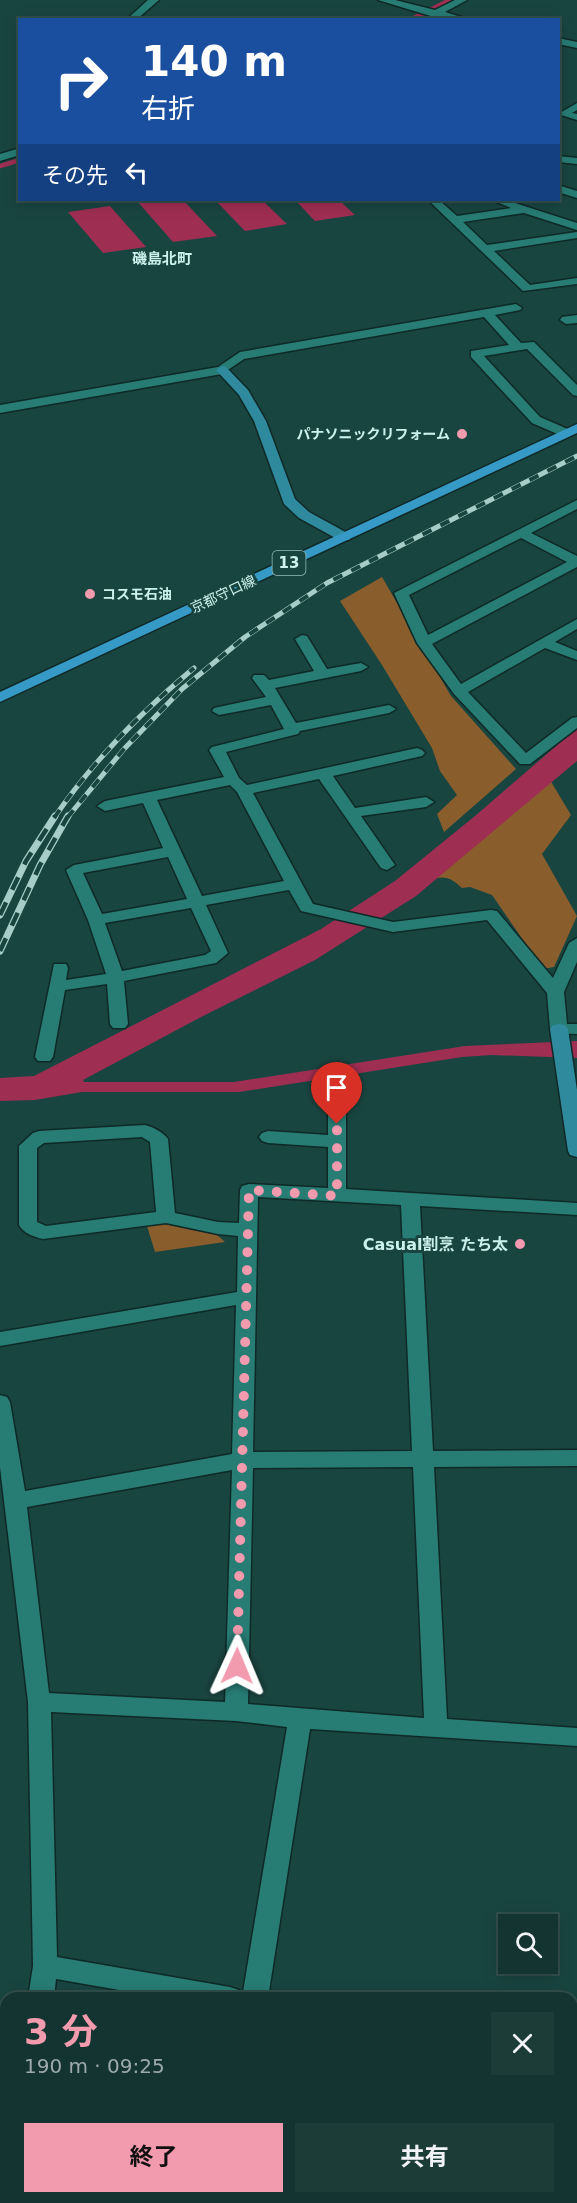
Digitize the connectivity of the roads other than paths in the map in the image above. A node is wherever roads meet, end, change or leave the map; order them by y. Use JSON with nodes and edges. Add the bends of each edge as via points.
{"nodes":[{"id":1,"x":154,"y":0,"type":"edge"},
{"id":2,"x":383,"y":0,"type":"edge"},
{"id":3,"x":462,"y":0,"type":"edge"},
{"id":4,"x":437,"y":13,"type":"junction"},
{"id":5,"x":423,"y":14,"type":"edge"},
{"id":6,"x":132,"y":18,"type":"edge"},
{"id":7,"x":458,"y":18,"type":"edge"},
{"id":8,"x":560,"y":41,"type":"edge"},
{"id":9,"x":577,"y":45,"type":"edge"},
{"id":10,"x":577,"y":106,"type":"edge"},
{"id":11,"x":577,"y":117,"type":"edge"},
{"id":12,"x":18,"y":152,"type":"edge"},
{"id":13,"x":0,"y":158,"type":"edge"},
{"id":14,"x":560,"y":159,"type":"edge"},
{"id":15,"x":577,"y":161,"type":"edge"},
{"id":16,"x":560,"y":189,"type":"edge"},
{"id":17,"x":577,"y":195,"type":"edge"},
{"id":18,"x":434,"y":201,"type":"edge"},
{"id":19,"x":501,"y":201,"type":"edge"},
{"id":20,"x":526,"y":209,"type":"junction"},
{"id":21,"x":455,"y":220,"type":"junction"},
{"id":22,"x":577,"y":227,"type":"edge"},
{"id":23,"x":577,"y":235,"type":"edge"},
{"id":24,"x":486,"y":249,"type":"junction"},
{"id":25,"x":577,"y":281,"type":"edge"},
{"id":26,"x":516,"y":308,"type":"dead end"},
{"id":27,"x":486,"y":312,"type":"junction"},
{"id":28,"x":518,"y":347,"type":"junction"},
{"id":29,"x":222,"y":370,"type":"junction"},
{"id":30,"x":577,"y":392,"type":"edge"},
{"id":31,"x":0,"y":409,"type":"edge"},
{"id":32,"x":572,"y":430,"type":"edge"},
{"id":33,"x":577,"y":504,"type":"edge"},
{"id":34,"x":521,"y":533,"type":"junction"},
{"id":35,"x":344,"y":537,"type":"junction"},
{"id":36,"x":577,"y":561,"type":"edge"},
{"id":37,"x":577,"y":623,"type":"edge"},
{"id":38,"x":302,"y":639,"type":"dead end"},
{"id":39,"x":544,"y":642,"type":"junction"},
{"id":40,"x":424,"y":643,"type":"junction"},
{"id":41,"x":577,"y":656,"type":"edge"},
{"id":42,"x":361,"y":667,"type":"dead end"},
{"id":43,"x":323,"y":674,"type":"junction"},
{"id":44,"x":459,"y":691,"type":"junction"},
{"id":45,"x":0,"y":698,"type":"edge"},
{"id":46,"x":275,"y":700,"type":"junction"},
{"id":47,"x":389,"y":709,"type":"dead end"},
{"id":48,"x":219,"y":711,"type":"dead end"},
{"id":49,"x":577,"y":721,"type":"edge"},
{"id":50,"x":291,"y":728,"type":"junction"},
{"id":51,"x":417,"y":753,"type":"dead end"},
{"id":52,"x":323,"y":773,"type":"junction"},
{"id":53,"x":239,"y":785,"type":"junction"},
{"id":54,"x":148,"y":797,"type":"junction"},
{"id":55,"x":426,"y":802,"type":"dead end"},
{"id":56,"x":105,"y":806,"type":"dead end"},
{"id":57,"x":351,"y":813,"type":"junction"},
{"id":58,"x":172,"y":851,"type":"junction"},
{"id":59,"x":387,"y":865,"type":"dead end"},
{"id":60,"x":295,"y":884,"type":"junction"},
{"id":61,"x":196,"y":901,"type":"junction"},
{"id":62,"x":96,"y":920,"type":"junction"},
{"id":63,"x":577,"y":943,"type":"edge"},
{"id":64,"x":60,"y":968,"type":"dead end"},
{"id":65,"x":115,"y":977,"type":"junction"},
{"id":66,"x":57,"y":986,"type":"junction"},
{"id":67,"x":555,"y":992,"type":"junction"},
{"id":68,"x":119,"y":1024,"type":"dead end"},
{"id":69,"x":559,"y":1029,"type":"junction"},
{"id":70,"x":577,"y":1029,"type":"edge"},
{"id":71,"x":44,"y":1057,"type":"dead end"},
{"id":72,"x":337,"y":1107,"type":"dead end"},
{"id":73,"x":268,"y":1137,"type":"dead end"},
{"id":74,"x":337,"y":1142,"type":"junction"},
{"id":75,"x":577,"y":1151,"type":"edge"},
{"id":76,"x":337,"y":1196,"type":"junction"},
{"id":77,"x":410,"y":1200,"type":"junction"},
{"id":78,"x":577,"y":1209,"type":"edge"},
{"id":79,"x":166,"y":1217,"type":"junction"},
{"id":80,"x":248,"y":1230,"type":"junction"},
{"id":81,"x":246,"y":1297,"type":"junction"},
{"id":82,"x":0,"y":1339,"type":"edge"},
{"id":83,"x":0,"y":1402,"type":"edge"},
{"id":84,"x":577,"y":1458,"type":"edge"},
{"id":85,"x":423,"y":1459,"type":"junction"},
{"id":86,"x":242,"y":1460,"type":"junction"},
{"id":87,"x":16,"y":1501,"type":"junction"},
{"id":88,"x":39,"y":1702,"type":"junction"},
{"id":89,"x":236,"y":1712,"type":"junction"},
{"id":90,"x":300,"y":1719,"type":"junction"},
{"id":91,"x":436,"y":1727,"type":"junction"},
{"id":92,"x":577,"y":1737,"type":"edge"},
{"id":93,"x":45,"y":1966,"type":"junction"},
{"id":94,"x":41,"y":1992,"type":"edge"},
{"id":95,"x":195,"y":1992,"type":"edge"},
{"id":96,"x":256,"y":1992,"type":"edge"}],
"edges":[{"from":1,"to":6,"type":"street"},
{"from":2,"to":5,"type":"street"},
{"from":3,"to":4,"type":"street"},
{"from":4,"to":5,"type":"street"},
{"from":4,"to":7,"type":"street"},
{"from":8,"to":9,"type":"street"},
{"from":10,"to":11,"type":"street","via":[[563,114]]},
{"from":12,"to":13,"type":"street"},
{"from":14,"to":15,"type":"street"},
{"from":16,"to":17,"type":"street"},
{"from":18,"to":21,"type":"street"},
{"from":19,"to":20,"type":"street"},
{"from":20,"to":21,"type":"street"},
{"from":20,"to":22,"type":"street"},
{"from":21,"to":24,"type":"street"},
{"from":23,"to":24,"type":"street"},
{"from":24,"to":25,"type":"street","via":[[527,289]]},
{"from":26,"to":27,"type":"street"},
{"from":27,"to":28,"type":"street"},
{"from":27,"to":29,"type":"street","via":[[240,356]]},
{"from":28,"to":30,"type":"street","via":[[530,345]]},
{"from":28,"to":32,"type":"street","via":[[475,354],[536,420]]},
{"from":29,"to":31,"type":"street"},
{"from":29,"to":35,"type":"street","via":[[244,393],[260,421],[289,501],[304,515]]},
{"from":32,"to":35,"type":"main road","name":"京都守口線","number":"13"},
{"from":33,"to":34,"type":"street"},
{"from":34,"to":36,"type":"street"},
{"from":34,"to":40,"type":"street","via":[[401,593]]},
{"from":35,"to":45,"type":"main road","name":"京都守口線","number":"13"},
{"from":36,"to":40,"type":"street"},
{"from":37,"to":39,"type":"street"},
{"from":38,"to":43,"type":"street"},
{"from":39,"to":41,"type":"street"},
{"from":39,"to":44,"type":"street"},
{"from":40,"to":44,"type":"street"},
{"from":42,"to":43,"type":"street"},
{"from":43,"to":46,"type":"street","via":[[262,681]]},
{"from":44,"to":49,"type":"street","via":[[525,761]]},
{"from":46,"to":48,"type":"street"},
{"from":46,"to":50,"type":"street"},
{"from":47,"to":50,"type":"street"},
{"from":50,"to":53,"type":"street","via":[[293,731],[217,750]]},
{"from":51,"to":52,"type":"street"},
{"from":52,"to":53,"type":"street"},
{"from":52,"to":57,"type":"street"},
{"from":53,"to":54,"type":"street"},
{"from":53,"to":60,"type":"street"},
{"from":54,"to":56,"type":"street"},
{"from":54,"to":58,"type":"street"},
{"from":55,"to":57,"type":"street"},
{"from":57,"to":59,"type":"street"},
{"from":58,"to":61,"type":"street"},
{"from":58,"to":62,"type":"street","via":[[74,870]]},
{"from":60,"to":61,"type":"street"},
{"from":60,"to":67,"type":"street","via":[[307,908],[393,927],[491,915]]},
{"from":61,"to":62,"type":"street"},
{"from":61,"to":65,"type":"street","via":[[220,953],[210,959]]},
{"from":62,"to":65,"type":"street"},
{"from":63,"to":67,"type":"street"},
{"from":64,"to":66,"type":"street"},
{"from":65,"to":66,"type":"street"},
{"from":65,"to":68,"type":"street"},
{"from":66,"to":71,"type":"street"},
{"from":67,"to":69,"type":"street"},
{"from":69,"to":70,"type":"street"},
{"from":69,"to":75,"type":"street"},
{"from":72,"to":74,"type":"street"},
{"from":73,"to":74,"type":"street"},
{"from":74,"to":76,"type":"street"},
{"from":76,"to":77,"type":"street"},
{"from":76,"to":80,"type":"street","via":[[249,1190]]},
{"from":77,"to":78,"type":"street"},
{"from":77,"to":85,"type":"street"},
{"from":79,"to":79,"type":"street","via":[[43,1233],[28,1225],[28,1146],[39,1137],[145,1131],[159,1139]]},
{"from":79,"to":80,"type":"street"},
{"from":80,"to":81,"type":"street"},
{"from":81,"to":82,"type":"street"},
{"from":81,"to":86,"type":"street"},
{"from":83,"to":87,"type":"street"},
{"from":84,"to":85,"type":"street"},
{"from":85,"to":86,"type":"street"},
{"from":85,"to":91,"type":"street"},
{"from":86,"to":87,"type":"street"},
{"from":86,"to":89,"type":"street"},
{"from":87,"to":88,"type":"street"},
{"from":88,"to":89,"type":"street"},
{"from":88,"to":93,"type":"street"},
{"from":89,"to":90,"type":"street"},
{"from":90,"to":91,"type":"street"},
{"from":90,"to":96,"type":"street"},
{"from":91,"to":92,"type":"street"},
{"from":93,"to":94,"type":"street"},
{"from":93,"to":95,"type":"street"}]}
